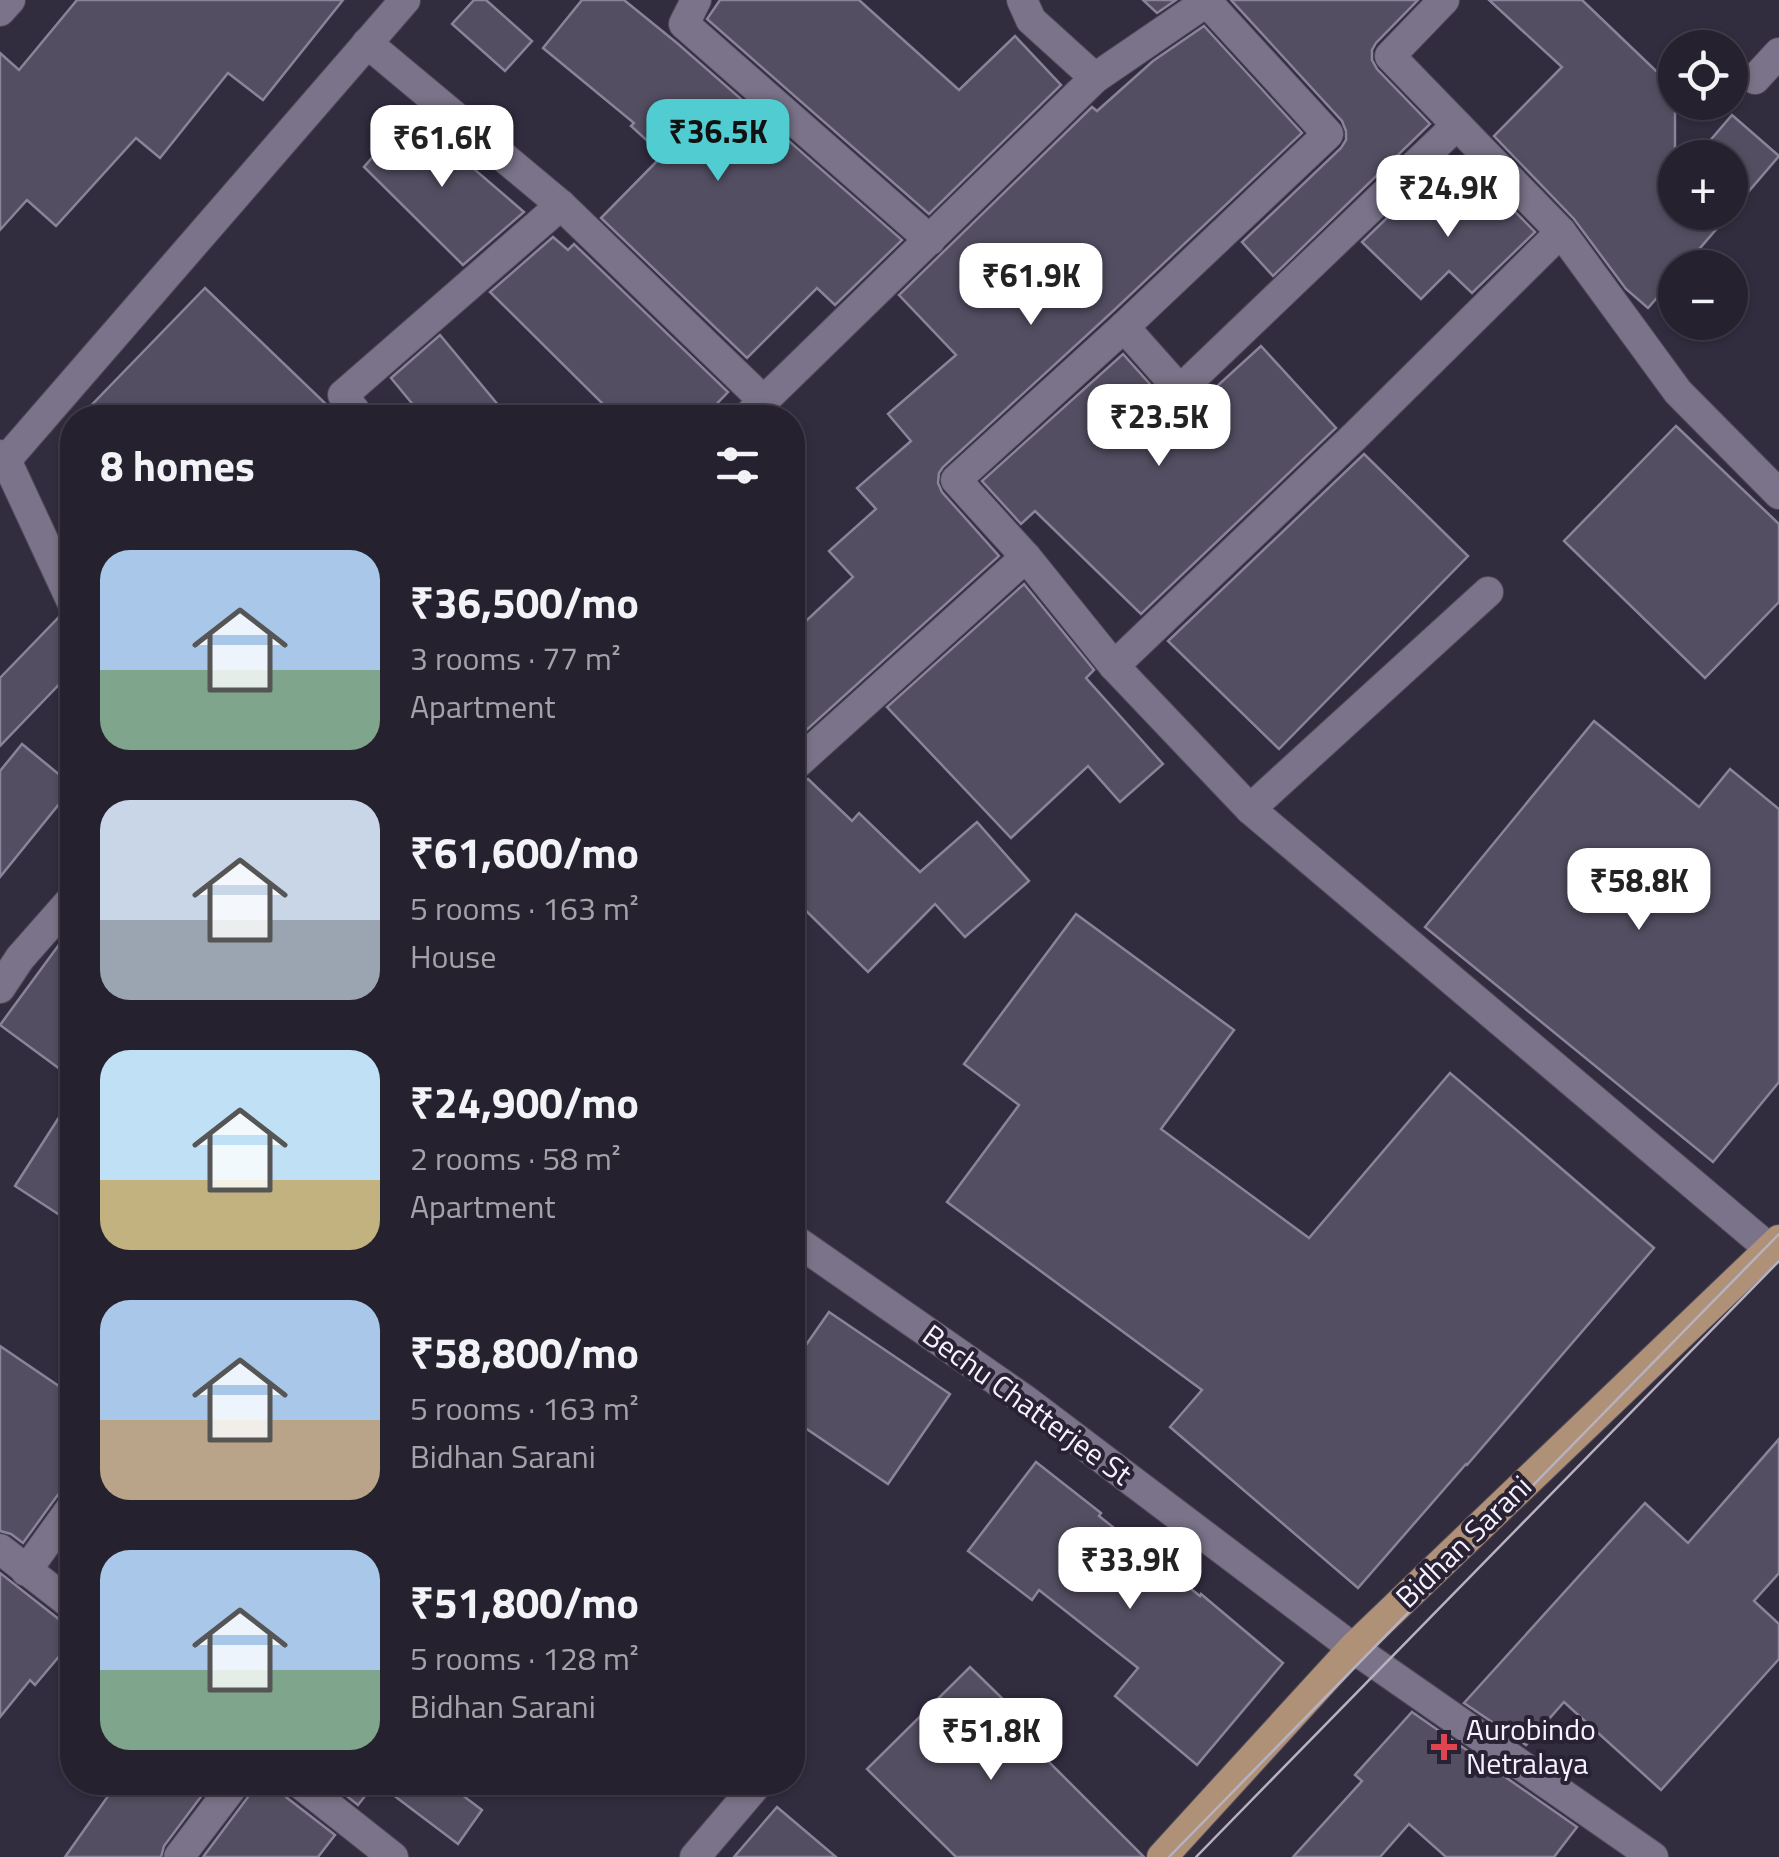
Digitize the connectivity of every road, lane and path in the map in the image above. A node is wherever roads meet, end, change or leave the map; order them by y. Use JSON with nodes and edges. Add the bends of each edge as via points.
{"nodes":[{"id":1,"x":10,"y":0,"type":"edge"},
{"id":2,"x":405,"y":0,"type":"edge"},
{"id":3,"x":696,"y":0,"type":"edge"},
{"id":4,"x":1444,"y":0,"type":"edge"},
{"id":5,"x":1208,"y":1,"type":"edge"},
{"id":6,"x":1034,"y":6,"type":"edge"},
{"id":7,"x":0,"y":11,"type":"edge"},
{"id":8,"x":367,"y":43,"type":"junction"},
{"id":9,"x":1779,"y":52,"type":"edge"},
{"id":10,"x":1095,"y":78,"type":"junction"},
{"id":11,"x":1755,"y":79,"type":"dead end"},
{"id":12,"x":1457,"y":125,"type":"junction"},
{"id":13,"x":562,"y":206,"type":"junction"},
{"id":14,"x":1561,"y":232,"type":"junction"},
{"id":15,"x":930,"y":240,"type":"junction"},
{"id":16,"x":1124,"y":327,"type":"junction"},
{"id":17,"x":351,"y":405,"type":"edge"},
{"id":18,"x":751,"y":405,"type":"edge"},
{"id":19,"x":759,"y":405,"type":"edge"},
{"id":20,"x":2,"y":461,"type":"edge"},
{"id":21,"x":1779,"y":494,"type":"edge"},
{"id":22,"x":1026,"y":557,"type":"junction"},
{"id":23,"x":60,"y":578,"type":"edge"},
{"id":24,"x":1488,"y":592,"type":"dead end"},
{"id":25,"x":1114,"y":666,"type":"junction"},
{"id":26,"x":805,"y":756,"type":"edge"},
{"id":27,"x":1250,"y":809,"type":"junction"},
{"id":28,"x":60,"y":913,"type":"edge"},
{"id":29,"x":0,"y":988,"type":"edge"},
{"id":30,"x":1775,"y":1245,"type":"edge"},
{"id":31,"x":805,"y":1247,"type":"edge"},
{"id":32,"x":60,"y":1517,"type":"edge"},
{"id":33,"x":8,"y":1560,"type":"edge"},
{"id":34,"x":60,"y":1597,"type":"edge"},
{"id":35,"x":1353,"y":1648,"type":"junction"},
{"id":36,"x":226,"y":1795,"type":"edge"},
{"id":37,"x":314,"y":1795,"type":"edge"},
{"id":38,"x":749,"y":1795,"type":"edge"},
{"id":39,"x":179,"y":1857,"type":"edge"},
{"id":40,"x":393,"y":1857,"type":"edge"},
{"id":41,"x":695,"y":1857,"type":"edge"},
{"id":42,"x":1163,"y":1857,"type":"edge"},
{"id":43,"x":1654,"y":1857,"type":"edge"}],
"edges":[{"from":1,"to":7,"type":"street"},
{"from":2,"to":8,"type":"street"},
{"from":3,"to":15,"type":"street","via":[[684,24]]},
{"from":4,"to":12,"type":"street","via":[[1390,56]]},
{"from":5,"to":10,"type":"street"},
{"from":5,"to":16,"type":"street","via":[[1328,134]]},
{"from":6,"to":10,"type":"street"},
{"from":8,"to":13,"type":"street"},
{"from":8,"to":20,"type":"street"},
{"from":9,"to":11,"type":"street"},
{"from":10,"to":15,"type":"street"},
{"from":12,"to":14,"type":"street"},
{"from":12,"to":16,"type":"street","via":[[1180,390]]},
{"from":13,"to":17,"type":"street","via":[[343,394]]},
{"from":13,"to":18,"type":"street"},
{"from":14,"to":21,"type":"street","via":[[1678,392]]},
{"from":14,"to":25,"type":"street"},
{"from":15,"to":19,"type":"street"},
{"from":16,"to":22,"type":"street","via":[[956,480]]},
{"from":20,"to":23,"type":"street"},
{"from":22,"to":25,"type":"street"},
{"from":22,"to":26,"type":"street"},
{"from":24,"to":27,"type":"street"},
{"from":25,"to":27,"type":"street"},
{"from":27,"to":30,"type":"street"},
{"from":28,"to":29,"type":"street"},
{"from":30,"to":35,"type":"main road","name":"Bidhan Sarani"},
{"from":31,"to":35,"type":"street","name":"Bechu Chatterjee St","via":[[1025,1400]]},
{"from":32,"to":33,"type":"street"},
{"from":33,"to":34,"type":"street"},
{"from":35,"to":42,"type":"main road","name":"Bidhan Sarani"},
{"from":35,"to":43,"type":"street","name":"Bechu Chatterjee St"},
{"from":36,"to":39,"type":"street"},
{"from":37,"to":40,"type":"street"},
{"from":38,"to":41,"type":"street"}]}
